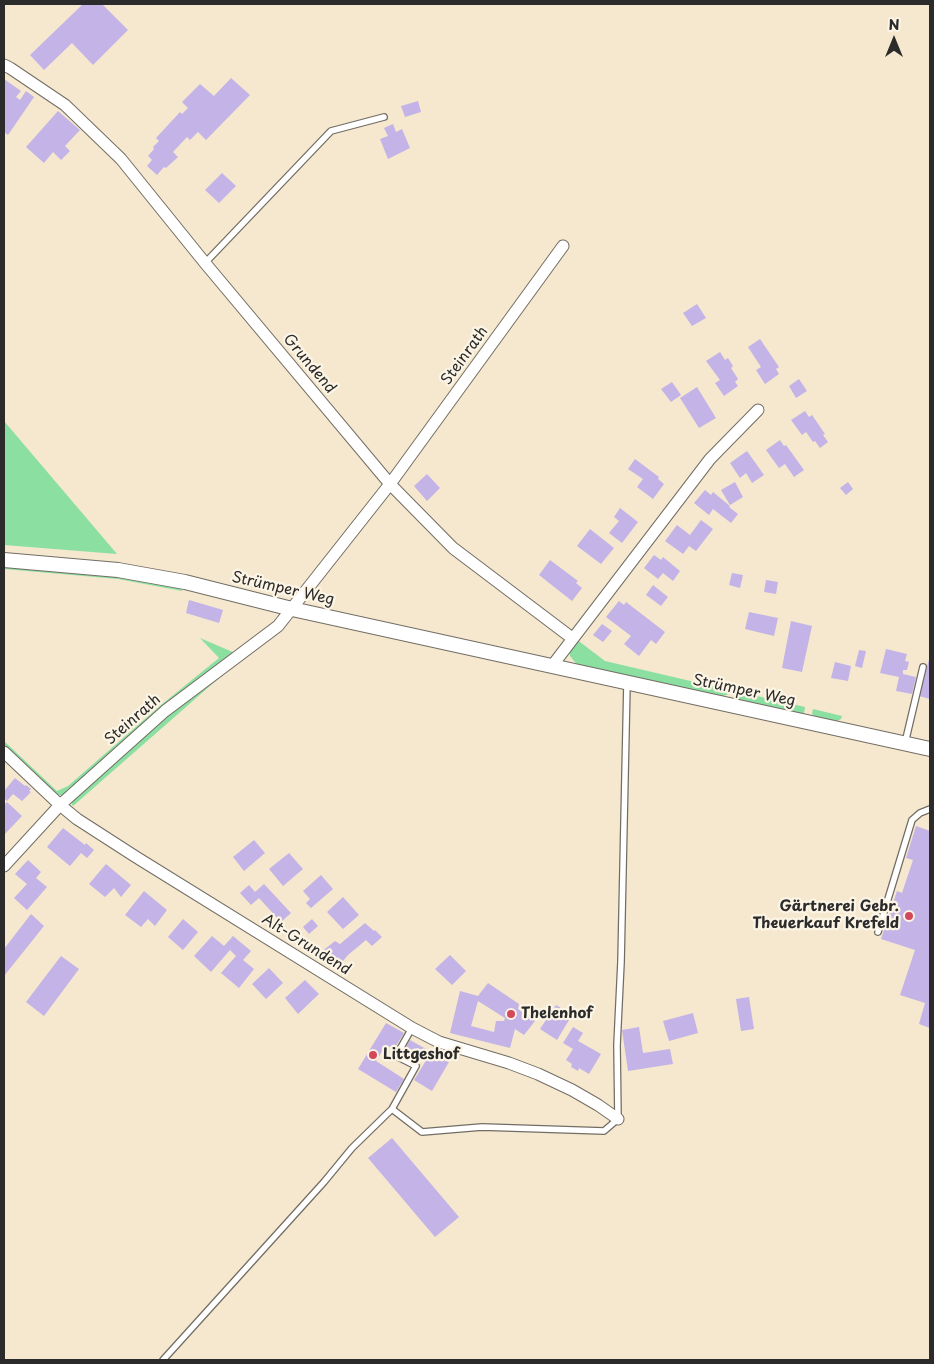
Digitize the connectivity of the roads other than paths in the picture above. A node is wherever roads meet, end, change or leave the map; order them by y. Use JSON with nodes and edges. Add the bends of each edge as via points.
{"nodes":[{"id":1,"x":4,"y":65,"type":"edge"},
{"id":2,"x":384,"y":117,"type":"dead end"},
{"id":3,"x":563,"y":246,"type":"dead end"},
{"id":4,"x":205,"y":263,"type":"junction"},
{"id":5,"x":758,"y":410,"type":"dead end"},
{"id":6,"x":390,"y":484,"type":"junction"},
{"id":7,"x":4,"y":560,"type":"edge"},
{"id":8,"x":292,"y":609,"type":"junction"},
{"id":9,"x":572,"y":638,"type":"junction"},
{"id":10,"x":552,"y":666,"type":"junction"},
{"id":11,"x":923,"y":667,"type":"dead end"},
{"id":12,"x":627,"y":682,"type":"junction"},
{"id":13,"x":905,"y":743,"type":"junction"},
{"id":14,"x":930,"y":748,"type":"edge"},
{"id":15,"x":4,"y":752,"type":"edge"},
{"id":16,"x":60,"y":805,"type":"junction"},
{"id":17,"x":930,"y":809,"type":"edge"},
{"id":18,"x":4,"y":866,"type":"edge"},
{"id":19,"x":878,"y":932,"type":"dead end"},
{"id":20,"x":412,"y":1028,"type":"junction"},
{"id":21,"x":392,"y":1109,"type":"junction"},
{"id":22,"x":618,"y":1119,"type":"junction"},
{"id":23,"x":163,"y":1360,"type":"edge"}],
"edges":[{"from":1,"to":4,"type":"street","name":"Grundend","via":[[65,105],[121,158]]},
{"from":2,"to":4,"type":"lane","via":[[331,131]]},
{"from":3,"to":6,"type":"street","name":"Steinrath"},
{"from":4,"to":6,"type":"street","name":"Grundend"},
{"from":5,"to":9,"type":"street","via":[[710,458]]},
{"from":6,"to":8,"type":"street"},
{"from":6,"to":9,"type":"street","name":"Grundend","via":[[453,548]]},
{"from":7,"to":8,"type":"street","name":"Strümper Weg","via":[[118,570],[185,582]]},
{"from":8,"to":10,"type":"street","name":"Strümper Weg"},
{"from":8,"to":16,"type":"street","name":"Steinrath","via":[[278,626],[165,711]]},
{"from":9,"to":10,"type":"street"},
{"from":10,"to":12,"type":"street","name":"Strümper Weg"},
{"from":11,"to":13,"type":"lane"},
{"from":12,"to":13,"type":"street","name":"Strümper Weg"},
{"from":12,"to":22,"type":"lane","via":[[617,1046]]},
{"from":13,"to":14,"type":"street","name":"Strümper Weg"},
{"from":15,"to":16,"type":"street","name":"Alt-Grundend"},
{"from":16,"to":18,"type":"street","name":"Steinrath"},
{"from":16,"to":20,"type":"street","name":"Alt-Grundend","via":[[136,857]]},
{"from":17,"to":19,"type":"lane","via":[[912,820]]},
{"from":20,"to":21,"type":"lane","via":[[396,1056],[416,1066]]},
{"from":20,"to":22,"type":"street","name":"Alt-Grundend","via":[[439,1042],[538,1074],[572,1090]]},
{"from":21,"to":22,"type":"lane","via":[[422,1132],[482,1127],[604,1132]]},
{"from":21,"to":23,"type":"lane","via":[[352,1148]]}]}
